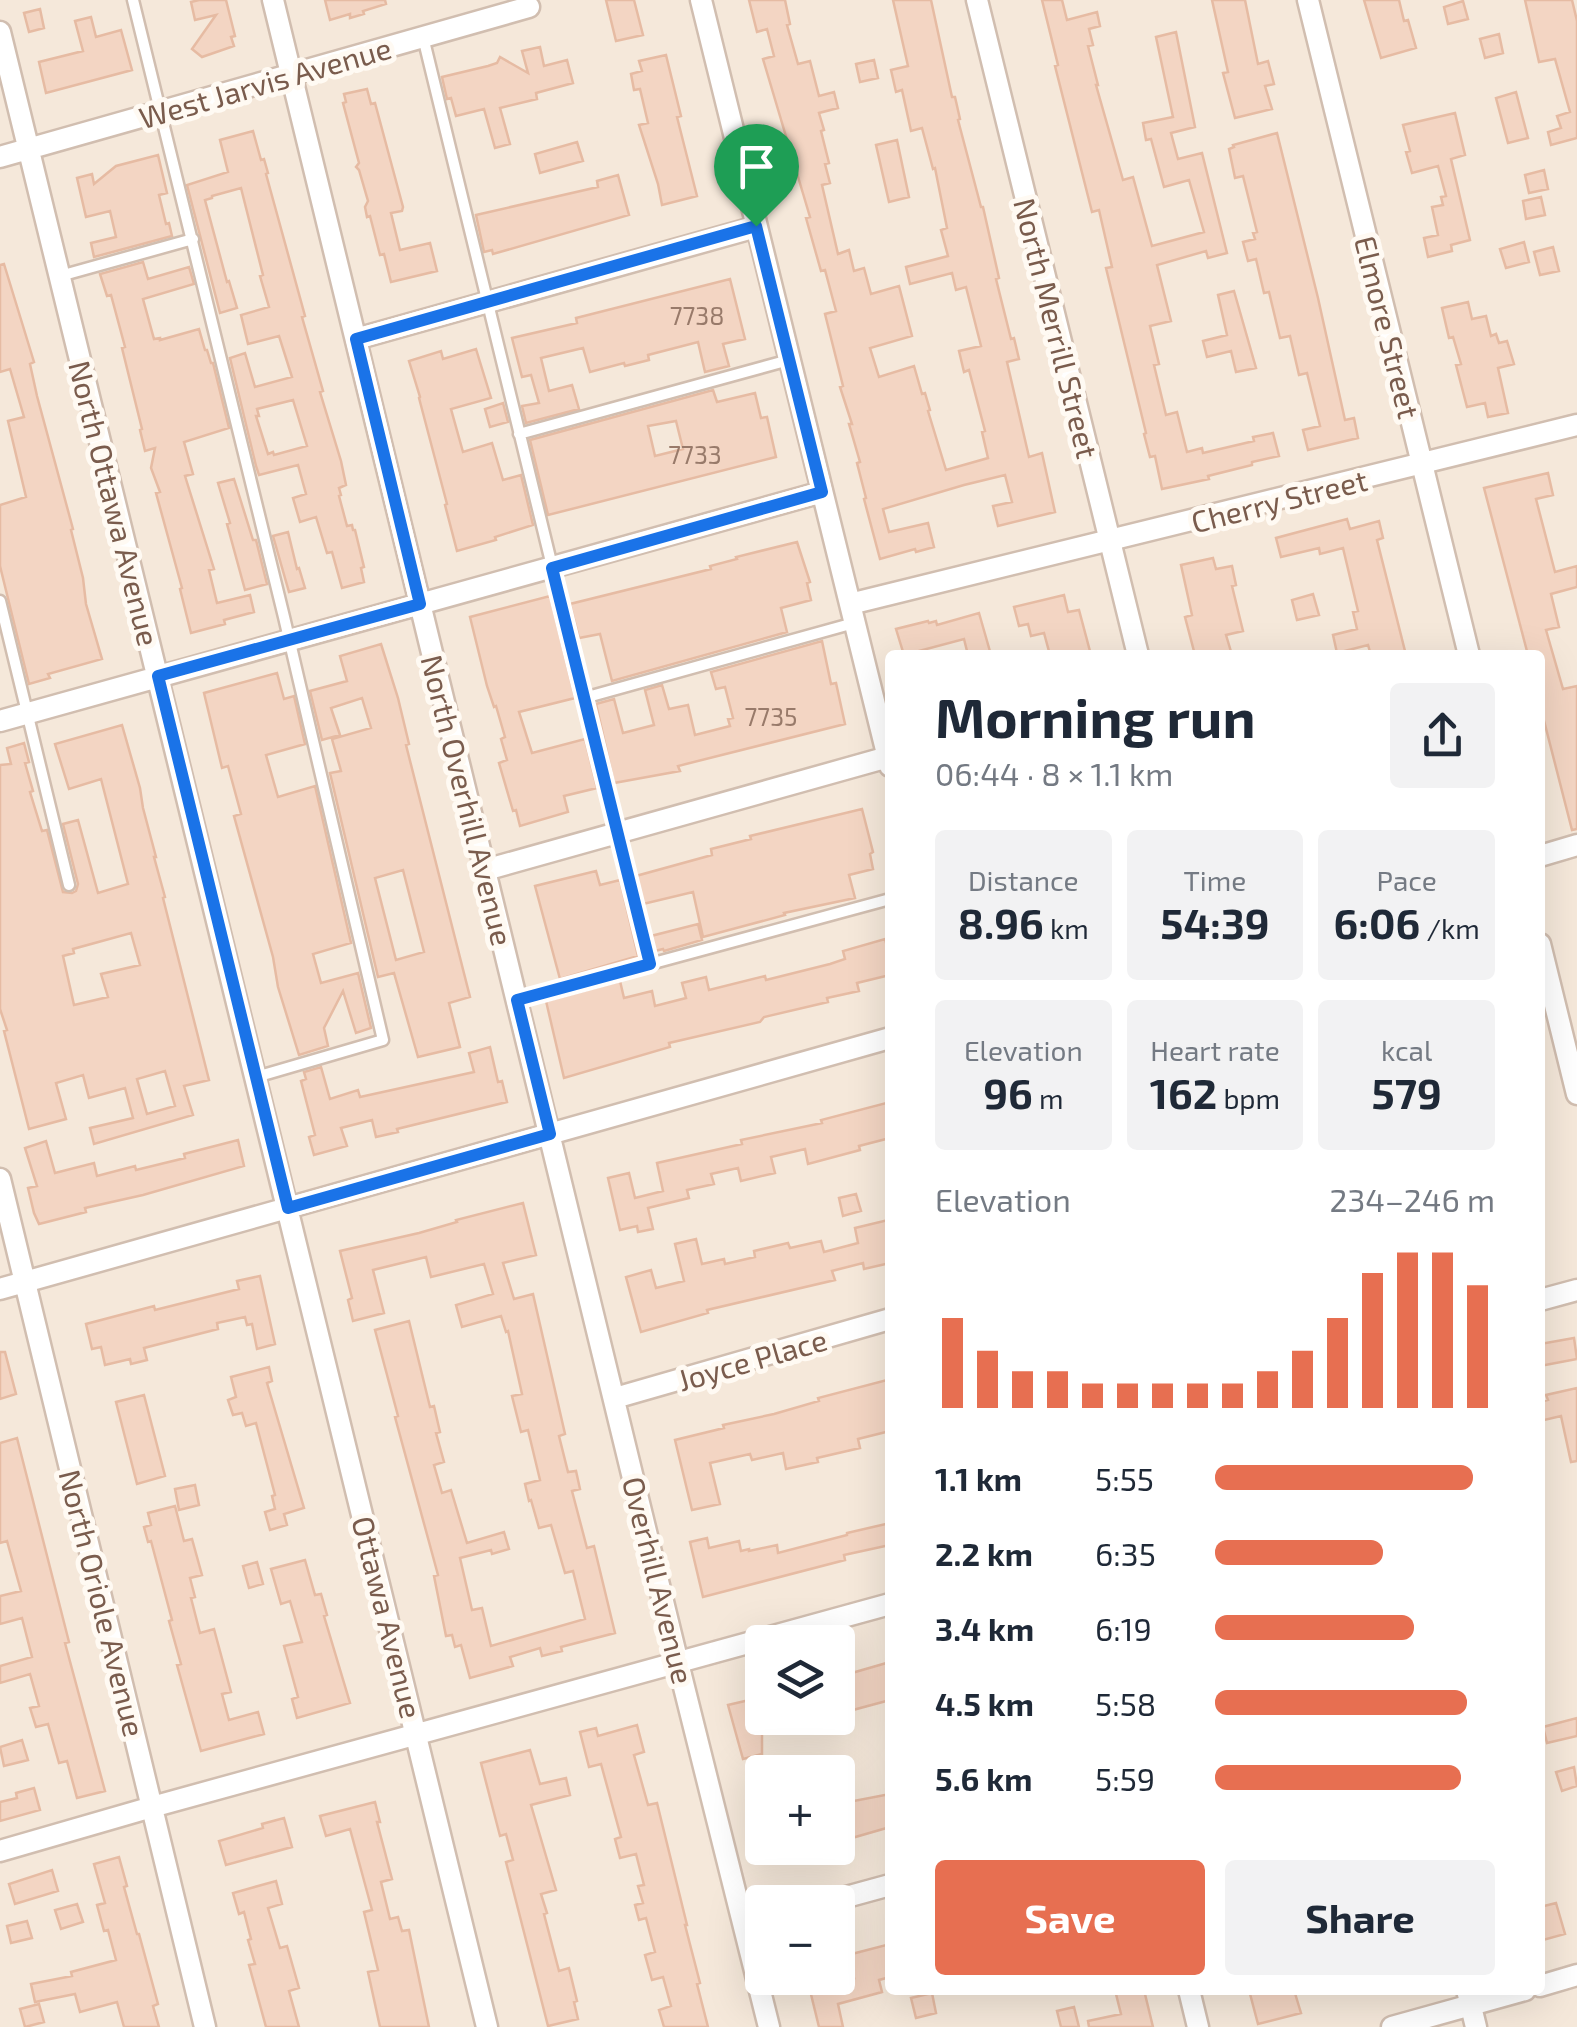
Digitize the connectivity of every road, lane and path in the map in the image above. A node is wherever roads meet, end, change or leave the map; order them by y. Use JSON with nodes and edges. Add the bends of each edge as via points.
{"nodes":[{"id":1,"x":133,"y":0,"type":"edge"},
{"id":2,"x":273,"y":0,"type":"edge"},
{"id":3,"x":701,"y":0,"type":"edge"},
{"id":4,"x":977,"y":0,"type":"edge"},
{"id":5,"x":1308,"y":0,"type":"edge"},
{"id":6,"x":529,"y":7,"type":"dead end"},
{"id":7,"x":0,"y":32,"type":"edge"},
{"id":8,"x":423,"y":37,"type":"junction"},
{"id":9,"x":291,"y":74,"type":"junction"},
{"id":10,"x":162,"y":111,"type":"junction"},
{"id":11,"x":28,"y":149,"type":"junction"},
{"id":12,"x":0,"y":157,"type":"edge"},
{"id":13,"x":756,"y":226,"type":"junction"},
{"id":14,"x":193,"y":240,"type":"junction"},
{"id":15,"x":60,"y":276,"type":"junction"},
{"id":16,"x":486,"y":302,"type":"junction"},
{"id":17,"x":356,"y":339,"type":"junction"},
{"id":18,"x":789,"y":360,"type":"junction"},
{"id":19,"x":1577,"y":425,"type":"edge"},
{"id":20,"x":519,"y":434,"type":"junction"},
{"id":21,"x":1422,"y":464,"type":"junction"},
{"id":22,"x":822,"y":492,"type":"junction"},
{"id":23,"x":1110,"y":542,"type":"junction"},
{"id":24,"x":552,"y":568,"type":"junction"},
{"id":25,"x":0,"y":601,"type":"edge"},
{"id":26,"x":420,"y":604,"type":"junction"},
{"id":27,"x":852,"y":614,"type":"junction"},
{"id":28,"x":290,"y":640,"type":"junction"},
{"id":29,"x":1137,"y":650,"type":"edge"},
{"id":30,"x":1468,"y":650,"type":"edge"},
{"id":31,"x":158,"y":676,"type":"junction"},
{"id":32,"x":584,"y":698,"type":"junction"},
{"id":33,"x":28,"y":713,"type":"junction"},
{"id":34,"x":0,"y":721,"type":"edge"},
{"id":35,"x":885,"y":746,"type":"edge"},
{"id":36,"x":885,"y":763,"type":"edge"},
{"id":37,"x":618,"y":832,"type":"junction"},
{"id":38,"x":1577,"y":845,"type":"edge"},
{"id":39,"x":1545,"y":855,"type":"edge"},
{"id":40,"x":485,"y":870,"type":"junction"},
{"id":41,"x":69,"y":884,"type":"dead end"},
{"id":42,"x":885,"y":900,"type":"edge"},
{"id":43,"x":650,"y":964,"type":"junction"},
{"id":44,"x":1545,"y":964,"type":"edge"},
{"id":45,"x":517,"y":1000,"type":"junction"},
{"id":46,"x":885,"y":1039,"type":"edge"},
{"id":47,"x":256,"y":1077,"type":"junction"},
{"id":48,"x":1577,"y":1094,"type":"edge"},
{"id":49,"x":550,"y":1134,"type":"junction"},
{"id":50,"x":0,"y":1179,"type":"edge"},
{"id":51,"x":288,"y":1208,"type":"junction"},
{"id":52,"x":25,"y":1282,"type":"junction"},
{"id":53,"x":0,"y":1289,"type":"edge"},
{"id":54,"x":1577,"y":1290,"type":"edge"},
{"id":55,"x":1545,"y":1299,"type":"edge"},
{"id":56,"x":885,"y":1321,"type":"edge"},
{"id":57,"x":615,"y":1398,"type":"junction"},
{"id":58,"x":885,"y":1605,"type":"edge"},
{"id":59,"x":678,"y":1663,"type":"junction"},
{"id":60,"x":416,"y":1735,"type":"junction"},
{"id":61,"x":152,"y":1807,"type":"junction"},
{"id":62,"x":0,"y":1851,"type":"edge"},
{"id":63,"x":885,"y":1886,"type":"edge"},
{"id":64,"x":745,"y":1893,"type":"edge"},
{"id":65,"x":855,"y":1895,"type":"edge"},
{"id":66,"x":1577,"y":1976,"type":"edge"},
{"id":67,"x":1545,"y":1985,"type":"edge"},
{"id":68,"x":764,"y":1995,"type":"edge"},
{"id":69,"x":1190,"y":1995,"type":"edge"},
{"id":70,"x":1469,"y":1998,"type":"edge"},
{"id":71,"x":205,"y":2027,"type":"edge"},
{"id":72,"x":487,"y":2027,"type":"edge"},
{"id":73,"x":769,"y":2027,"type":"edge"},
{"id":74,"x":1198,"y":2027,"type":"edge"},
{"id":75,"x":1392,"y":2027,"type":"edge"},
{"id":76,"x":1476,"y":2027,"type":"edge"}],
"edges":[{"from":1,"to":10,"type":"lane"},
{"from":2,"to":9,"type":"street","name":"North Overhill Avenue"},
{"from":3,"to":13,"type":"street"},
{"from":4,"to":23,"type":"street","name":"North Merrill Street"},
{"from":5,"to":21,"type":"street","name":"Elmore Street"},
{"from":6,"to":8,"type":"street","name":"West Jarvis Avenue"},
{"from":7,"to":11,"type":"street","name":"North Ottawa Avenue"},
{"from":8,"to":9,"type":"street","name":"West Jarvis Avenue"},
{"from":8,"to":16,"type":"lane"},
{"from":9,"to":10,"type":"street","name":"West Jarvis Avenue"},
{"from":9,"to":17,"type":"street","name":"North Overhill Avenue"},
{"from":10,"to":11,"type":"street","name":"West Jarvis Avenue"},
{"from":10,"to":14,"type":"lane"},
{"from":11,"to":12,"type":"street","name":"West Jarvis Avenue"},
{"from":11,"to":15,"type":"street","name":"North Ottawa Avenue"},
{"from":13,"to":16,"type":"street"},
{"from":13,"to":18,"type":"street"},
{"from":14,"to":15,"type":"lane"},
{"from":14,"to":28,"type":"lane"},
{"from":15,"to":31,"type":"street","name":"North Ottawa Avenue"},
{"from":16,"to":17,"type":"street"},
{"from":16,"to":20,"type":"lane"},
{"from":17,"to":26,"type":"street","name":"North Overhill Avenue"},
{"from":18,"to":20,"type":"lane"},
{"from":18,"to":22,"type":"street"},
{"from":19,"to":21,"type":"street","name":"Cherry Street"},
{"from":20,"to":24,"type":"lane"},
{"from":21,"to":23,"type":"street","name":"Cherry Street"},
{"from":21,"to":30,"type":"street","name":"Elmore Street"},
{"from":22,"to":24,"type":"street"},
{"from":22,"to":27,"type":"street"},
{"from":23,"to":27,"type":"street","name":"Cherry Street","via":[[980,573]]},
{"from":23,"to":29,"type":"street","name":"North Merrill Street"},
{"from":24,"to":26,"type":"street"},
{"from":24,"to":32,"type":"lane"},
{"from":25,"to":33,"type":"lane"},
{"from":26,"to":28,"type":"street"},
{"from":26,"to":40,"type":"street","name":"North Overhill Avenue"},
{"from":27,"to":32,"type":"lane"},
{"from":27,"to":35,"type":"street"},
{"from":28,"to":31,"type":"street"},
{"from":28,"to":47,"type":"lane","via":[[382,1040]]},
{"from":31,"to":33,"type":"street"},
{"from":31,"to":47,"type":"street","name":"North Ottawa Avenue"},
{"from":32,"to":37,"type":"lane"},
{"from":33,"to":34,"type":"street"},
{"from":33,"to":41,"type":"lane"},
{"from":36,"to":37,"type":"street"},
{"from":37,"to":40,"type":"street"},
{"from":37,"to":43,"type":"lane"},
{"from":38,"to":39,"type":"street"},
{"from":40,"to":45,"type":"street","name":"North Overhill Avenue"},
{"from":42,"to":43,"type":"lane"},
{"from":43,"to":45,"type":"lane"},
{"from":44,"to":48,"type":"street"},
{"from":45,"to":49,"type":"street","name":"North Overhill Avenue"},
{"from":46,"to":49,"type":"street"},
{"from":47,"to":51,"type":"street","name":"North Ottawa Avenue"},
{"from":49,"to":51,"type":"street"},
{"from":49,"to":57,"type":"street","name":"Overhill Avenue"},
{"from":50,"to":52,"type":"street","name":"North Oriole Avenue"},
{"from":51,"to":52,"type":"street"},
{"from":51,"to":60,"type":"street","name":"Ottawa Avenue"},
{"from":52,"to":53,"type":"street"},
{"from":52,"to":61,"type":"street","name":"North Oriole Avenue"},
{"from":54,"to":55,"type":"street"},
{"from":56,"to":57,"type":"street","name":"Joyce Place"},
{"from":57,"to":59,"type":"street","name":"Overhill Avenue"},
{"from":58,"to":59,"type":"street"},
{"from":59,"to":60,"type":"street"},
{"from":59,"to":64,"type":"street","name":"Overhill Avenue"},
{"from":60,"to":61,"type":"street"},
{"from":60,"to":72,"type":"street","name":"Ottawa Avenue"},
{"from":61,"to":62,"type":"street"},
{"from":61,"to":71,"type":"street","name":"North Oriole Avenue"},
{"from":63,"to":65,"type":"street"},
{"from":66,"to":67,"type":"street"},
{"from":68,"to":73,"type":"street","name":"Overhill Avenue"},
{"from":69,"to":74,"type":"street"},
{"from":70,"to":75,"type":"street"},
{"from":70,"to":76,"type":"street"}]}
